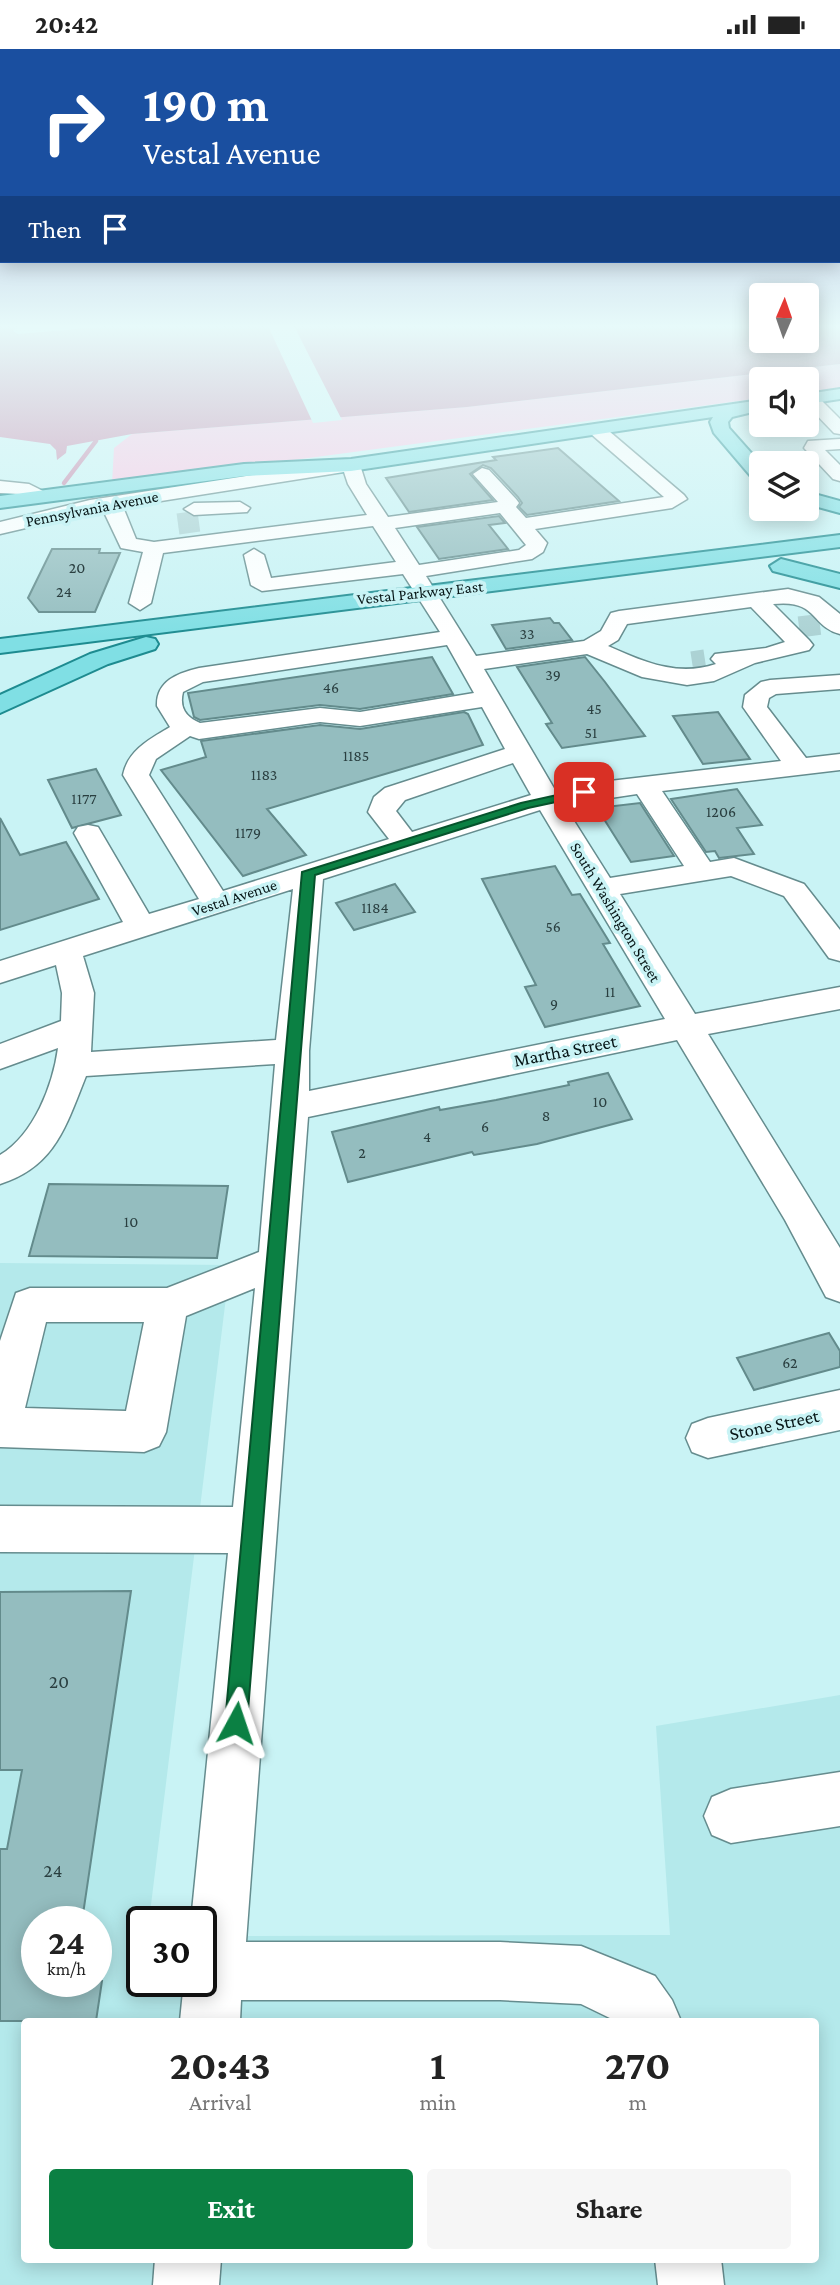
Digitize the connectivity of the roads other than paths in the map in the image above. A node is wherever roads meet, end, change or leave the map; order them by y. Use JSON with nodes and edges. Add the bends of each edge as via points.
{"nodes":[{"id":1,"x":588,"y":430,"type":"edge"},
{"id":2,"x":599,"y":430,"type":"edge"},
{"id":3,"x":712,"y":430,"type":"edge"},
{"id":4,"x":721,"y":430,"type":"edge"},
{"id":5,"x":723,"y":435,"type":"junction"},
{"id":6,"x":840,"y":444,"type":"edge"},
{"id":7,"x":749,"y":463,"type":"edge"},
{"id":8,"x":351,"y":465,"type":"junction"},
{"id":9,"x":482,"y":474,"type":"dead end"},
{"id":10,"x":840,"y":475,"type":"edge"},
{"id":11,"x":0,"y":487,"type":"edge"},
{"id":12,"x":43,"y":496,"type":"junction"},
{"id":13,"x":819,"y":501,"type":"edge"},
{"id":14,"x":0,"y":502,"type":"edge"},
{"id":15,"x":235,"y":502,"type":"junction"},
{"id":16,"x":505,"y":507,"type":"junction"},
{"id":17,"x":840,"y":507,"type":"edge"},
{"id":18,"x":115,"y":513,"type":"junction"},
{"id":19,"x":197,"y":515,"type":"tunnel mouth"},
{"id":20,"x":160,"y":517,"type":"tunnel mouth"},
{"id":21,"x":380,"y":521,"type":"junction"},
{"id":22,"x":521,"y":525,"type":"junction"},
{"id":23,"x":646,"y":526,"type":"dead end"},
{"id":24,"x":0,"y":528,"type":"edge"},
{"id":25,"x":299,"y":530,"type":"junction"},
{"id":26,"x":840,"y":541,"type":"edge"},
{"id":27,"x":537,"y":543,"type":"junction"},
{"id":28,"x":254,"y":555,"type":"junction"},
{"id":29,"x":152,"y":557,"type":"junction"},
{"id":30,"x":840,"y":559,"type":"edge"},
{"id":31,"x":781,"y":566,"type":"junction"},
{"id":32,"x":410,"y":570,"type":"junction"},
{"id":33,"x":840,"y":582,"type":"edge"},
{"id":34,"x":431,"y":601,"type":"junction"},
{"id":35,"x":140,"y":603,"type":"dead end"},
{"id":36,"x":806,"y":622,"type":"edge"},
{"id":37,"x":454,"y":637,"type":"junction"},
{"id":38,"x":150,"y":643,"type":"junction"},
{"id":39,"x":0,"y":646,"type":"edge"},
{"id":40,"x":590,"y":647,"type":"junction"},
{"id":41,"x":758,"y":656,"type":"junction"},
{"id":42,"x":0,"y":663,"type":"edge"},
{"id":43,"x":469,"y":664,"type":"junction"},
{"id":44,"x":638,"y":668,"type":"junction"},
{"id":45,"x":840,"y":682,"type":"edge"},
{"id":46,"x":770,"y":687,"type":"junction"},
{"id":47,"x":490,"y":698,"type":"junction"},
{"id":48,"x":0,"y":705,"type":"edge"},
{"id":49,"x":184,"y":729,"type":"junction"},
{"id":50,"x":522,"y":752,"type":"junction"},
{"id":51,"x":840,"y":762,"type":"edge"},
{"id":52,"x":799,"y":767,"type":"junction"},
{"id":53,"x":645,"y":785,"type":"junction"},
{"id":54,"x":548,"y":801,"type":"junction"},
{"id":55,"x":88,"y":833,"type":"dead end"},
{"id":56,"x":407,"y":843,"type":"junction"},
{"id":57,"x":309,"y":872,"type":"junction"},
{"id":58,"x":702,"y":872,"type":"junction"},
{"id":59,"x":601,"y":888,"type":"junction"},
{"id":60,"x":217,"y":904,"type":"junction"},
{"id":61,"x":141,"y":927,"type":"junction"},
{"id":62,"x":840,"y":951,"type":"edge"},
{"id":63,"x":66,"y":952,"type":"junction"},
{"id":64,"x":0,"y":972,"type":"edge"},
{"id":65,"x":840,"y":997,"type":"edge"},
{"id":66,"x":686,"y":1027,"type":"junction"},
{"id":67,"x":77,"y":1028,"type":"junction"},
{"id":68,"x":292,"y":1051,"type":"junction"},
{"id":69,"x":0,"y":1057,"type":"edge"},
{"id":70,"x":73,"y":1065,"type":"junction"},
{"id":71,"x":291,"y":1108,"type":"junction"},
{"id":72,"x":0,"y":1170,"type":"edge"},
{"id":73,"x":277,"y":1262,"type":"junction"},
{"id":74,"x":840,"y":1285,"type":"edge"},
{"id":75,"x":168,"y":1304,"type":"junction"},
{"id":76,"x":840,"y":1410,"type":"edge"},
{"id":77,"x":0,"y":1420,"type":"edge"},
{"id":78,"x":0,"y":1427,"type":"edge"},
{"id":79,"x":708,"y":1438,"type":"dead end"},
{"id":80,"x":0,"y":1529,"type":"edge"},
{"id":81,"x":253,"y":1530,"type":"junction"},
{"id":82,"x":840,"y":1799,"type":"edge"},
{"id":83,"x":731,"y":1816,"type":"dead end"},
{"id":84,"x":217,"y":1939,"type":"edge"},
{"id":85,"x":217,"y":1996,"type":"edge"},
{"id":86,"x":650,"y":2018,"type":"edge"},
{"id":87,"x":188,"y":2263,"type":"edge"},
{"id":88,"x":688,"y":2263,"type":"edge"},
{"id":89,"x":186,"y":2285,"type":"edge"},
{"id":90,"x":691,"y":2285,"type":"edge"}],
"edges":[{"from":1,"to":8,"type":"main road"},
{"from":2,"to":22,"type":"street","via":[[677,499]]},
{"from":3,"to":5,"type":"main road"},
{"from":4,"to":5,"type":"main road"},
{"from":5,"to":7,"type":"main road"},
{"from":6,"to":10,"type":"street","via":[[813,448]]},
{"from":8,"to":12,"type":"main road","via":[[252,469]]},
{"from":8,"to":15,"type":"street"},
{"from":8,"to":21,"type":"street","name":"South Washington Street"},
{"from":9,"to":16,"type":"street","via":[[509,503]]},
{"from":11,"to":12,"type":"street","via":[[22,488]]},
{"from":12,"to":14,"type":"main road"},
{"from":13,"to":17,"type":"main road"},
{"from":15,"to":18,"type":"street"},
{"from":15,"to":19,"type":"street","via":[[214,519]]},
{"from":16,"to":21,"type":"street"},
{"from":16,"to":22,"type":"street"},
{"from":18,"to":20,"type":"street"},
{"from":18,"to":24,"type":"street","name":"Pennsylvania Avenue"},
{"from":18,"to":29,"type":"street","via":[[128,544]]},
{"from":21,"to":25,"type":"street"},
{"from":21,"to":32,"type":"street","name":"South Washington Street"},
{"from":22,"to":27,"type":"street"},
{"from":23,"to":27,"type":"street"},
{"from":25,"to":28,"type":"street","via":[[276,552]]},
{"from":25,"to":29,"type":"street"},
{"from":26,"to":34,"type":"main road","name":"Vestal Parkway East"},
{"from":27,"to":32,"type":"street","via":[[525,555]]},
{"from":28,"to":29,"type":"street"},
{"from":28,"to":32,"type":"street","via":[[262,585]]},
{"from":29,"to":35,"type":"street"},
{"from":30,"to":31,"type":"main road","name":"Vestal Parkway East"},
{"from":31,"to":33,"type":"main road"},
{"from":31,"to":34,"type":"main road","name":"Vestal Parkway East"},
{"from":32,"to":34,"type":"street","name":"South Washington Street"},
{"from":34,"to":37,"type":"street","name":"South Washington Street"},
{"from":34,"to":38,"type":"main road","name":"Vestal Parkway East"},
{"from":34,"to":39,"type":"main road","name":"Vestal Parkway East"},
{"from":36,"to":40,"type":"street","via":[[620,618],[610,635]]},
{"from":36,"to":41,"type":"street"},
{"from":37,"to":43,"type":"street","name":"South Washington Street"},
{"from":37,"to":49,"type":"street","via":[[199,674],[171,692],[170,702]]},
{"from":38,"to":42,"type":"main road","name":"Vestal Parkway East"},
{"from":38,"to":48,"type":"main road","via":[[99,659]]},
{"from":40,"to":43,"type":"street"},
{"from":40,"to":44,"type":"street"},
{"from":41,"to":44,"type":"street"},
{"from":41,"to":44,"type":"street","via":[[724,672],[671,679]]},
{"from":41,"to":46,"type":"street"},
{"from":43,"to":47,"type":"street","name":"South Washington Street"},
{"from":45,"to":46,"type":"street"},
{"from":46,"to":52,"type":"street","via":[[760,690],[755,707]]},
{"from":47,"to":49,"type":"street","via":[[360,719],[320,715],[199,731]]},
{"from":47,"to":50,"type":"street","name":"South Washington Street"},
{"from":49,"to":60,"type":"street","via":[[147,753],[136,765],[136,775]]},
{"from":50,"to":54,"type":"street","name":"South Washington Street"},
{"from":50,"to":56,"type":"street","via":[[395,794],[384,803],[382,812]]},
{"from":51,"to":52,"type":"street","name":"Vestal Avenue"},
{"from":52,"to":53,"type":"street","name":"Vestal Avenue"},
{"from":53,"to":54,"type":"street","name":"Vestal Avenue"},
{"from":53,"to":58,"type":"street"},
{"from":54,"to":56,"type":"street","name":"Vestal Avenue"},
{"from":54,"to":59,"type":"street","name":"South Washington Street"},
{"from":55,"to":61,"type":"street"},
{"from":56,"to":57,"type":"street","name":"Vestal Avenue"},
{"from":57,"to":60,"type":"street","name":"Vestal Avenue"},
{"from":57,"to":68,"type":"street"},
{"from":58,"to":59,"type":"street"},
{"from":58,"to":62,"type":"street","via":[[734,867],[794,890]]},
{"from":59,"to":66,"type":"street","name":"South Washington Street"},
{"from":60,"to":61,"type":"street","name":"Vestal Avenue"},
{"from":61,"to":63,"type":"street","name":"Vestal Avenue"},
{"from":63,"to":64,"type":"street","name":"Vestal Avenue"},
{"from":63,"to":67,"type":"street","via":[[76,972]]},
{"from":65,"to":66,"type":"street","name":"Martha Street"},
{"from":66,"to":71,"type":"street","name":"Martha Street"},
{"from":66,"to":74,"type":"street","name":"South Washington Street"},
{"from":67,"to":69,"type":"street"},
{"from":67,"to":70,"type":"street"},
{"from":68,"to":70,"type":"street"},
{"from":68,"to":71,"type":"street"},
{"from":70,"to":72,"type":"street","via":[[42,1138],[25,1158]]},
{"from":71,"to":73,"type":"street"},
{"from":73,"to":75,"type":"street"},
{"from":73,"to":81,"type":"street"},
{"from":75,"to":77,"type":"street","via":[[30,1305]]},
{"from":75,"to":78,"type":"street","via":[[144,1431]]},
{"from":76,"to":79,"type":"street","name":"Stone Street"},
{"from":80,"to":81,"type":"street"},
{"from":81,"to":84,"type":"street"},
{"from":82,"to":83,"type":"street"},
{"from":85,"to":86,"type":"street","via":[[500,1971],[581,1975],[634,1997]]},
{"from":87,"to":89,"type":"street"},
{"from":88,"to":90,"type":"street"}]}
